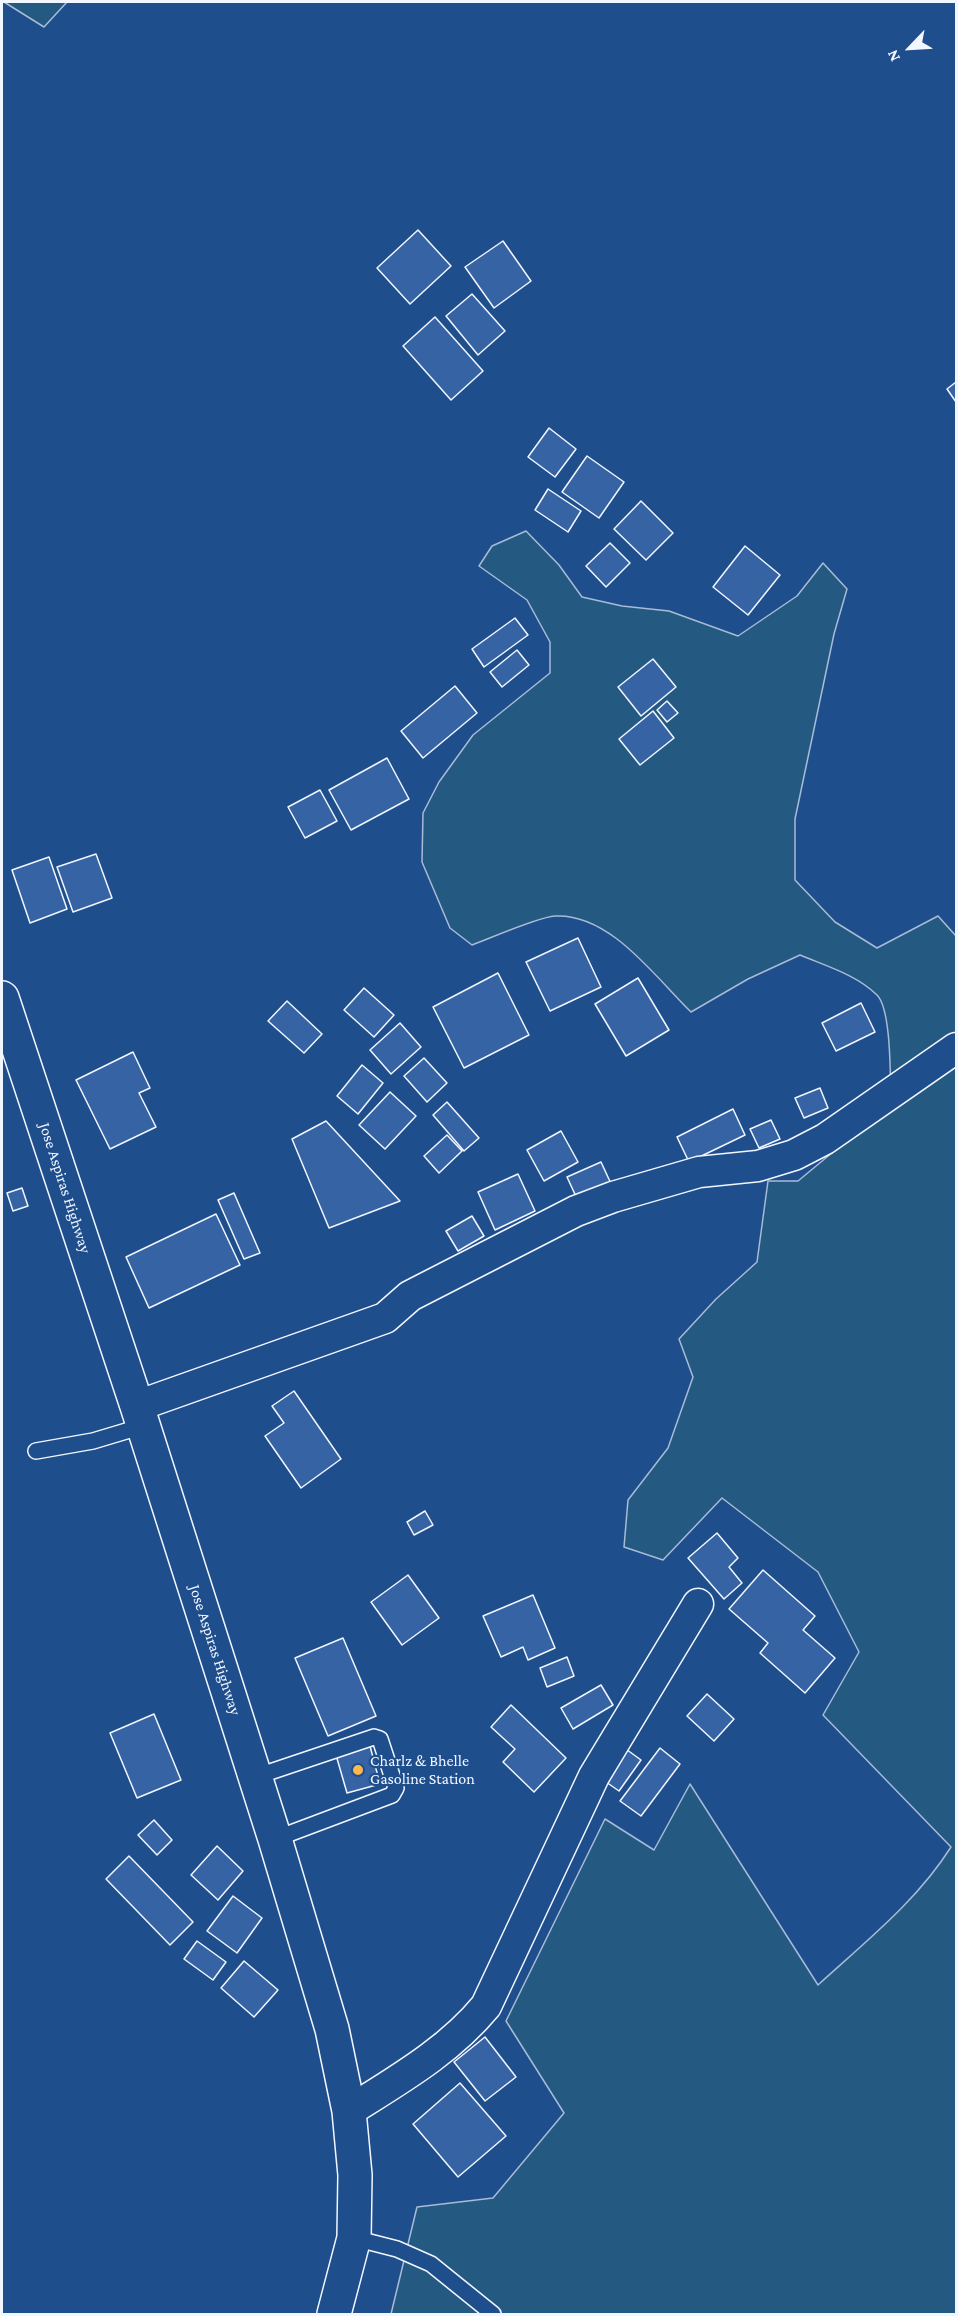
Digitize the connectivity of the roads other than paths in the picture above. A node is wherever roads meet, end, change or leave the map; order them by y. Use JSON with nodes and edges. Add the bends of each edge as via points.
{"nodes":[{"id":1,"x":2,"y":998,"type":"edge"},
{"id":2,"x":957,"y":1048,"type":"edge"},
{"id":3,"x":140,"y":1416,"type":"junction"},
{"id":4,"x":36,"y":1451,"type":"dead end"},
{"id":5,"x":698,"y":1604,"type":"dead end"},
{"id":6,"x":255,"y":1777,"type":"junction"},
{"id":7,"x":275,"y":1839,"type":"junction"},
{"id":8,"x":349,"y":2111,"type":"junction"},
{"id":9,"x":354,"y":2238,"type":"junction"},
{"id":10,"x":334,"y":2314,"type":"edge"},
{"id":11,"x":493,"y":2314,"type":"edge"}],
"edges":[{"from":1,"to":3,"type":"main road","name":"Jose Aspiras Highway"},
{"from":2,"to":3,"type":"street","via":[[794,1155],[758,1166],[699,1172],[576,1211],[410,1296],[385,1318]]},
{"from":3,"to":4,"type":"lane","via":[[93,1441]]},
{"from":3,"to":6,"type":"main road","name":"Jose Aspiras Highway"},
{"from":5,"to":8,"type":"street","via":[[594,1776],[486,2006],[468,2028],[440,2051]]},
{"from":6,"to":7,"type":"main road","name":"Jose Aspiras Highway"},
{"from":6,"to":7,"type":"lane","via":[[374,1737],[380,1739],[396,1788],[392,1795]]},
{"from":7,"to":8,"type":"main road","name":"Jose Aspiras Highway","via":[[332,2030]]},
{"from":8,"to":9,"type":"main road","name":"Jose Aspiras Highway","via":[[355,2175]]},
{"from":9,"to":10,"type":"main road","name":"Jose Aspiras Highway"},
{"from":9,"to":11,"type":"lane","via":[[397,2249],[431,2264]]}]}
